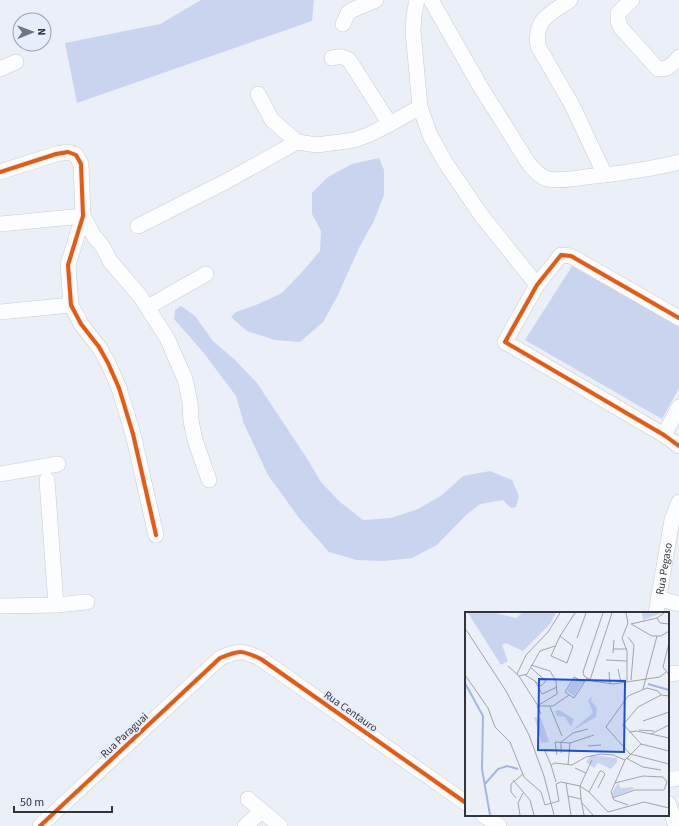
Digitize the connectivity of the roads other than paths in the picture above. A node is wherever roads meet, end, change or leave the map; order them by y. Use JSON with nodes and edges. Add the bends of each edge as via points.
{"nodes":[{"id":1,"x":376,"y":0,"type":"edge"},
{"id":2,"x":417,"y":0,"type":"edge"},
{"id":3,"x":431,"y":0,"type":"edge"},
{"id":4,"x":570,"y":0,"type":"edge"},
{"id":5,"x":632,"y":0,"type":"edge"},
{"id":6,"x":343,"y":24,"type":"dead end"},
{"id":7,"x":679,"y":57,"type":"edge"},
{"id":8,"x":332,"y":58,"type":"dead end"},
{"id":9,"x":16,"y":62,"type":"dead end"},
{"id":10,"x":0,"y":69,"type":"edge"},
{"id":11,"x":258,"y":94,"type":"dead end"},
{"id":12,"x":420,"y":107,"type":"junction"},
{"id":13,"x":390,"y":124,"type":"junction"},
{"id":14,"x":297,"y":142,"type":"junction"},
{"id":15,"x":679,"y":162,"type":"edge"},
{"id":16,"x":0,"y":172,"type":"edge"},
{"id":17,"x":605,"y":175,"type":"junction"},
{"id":18,"x":83,"y":216,"type":"junction"},
{"id":19,"x":0,"y":224,"type":"edge"},
{"id":20,"x":138,"y":226,"type":"dead end"},
{"id":21,"x":206,"y":274,"type":"dead end"},
{"id":22,"x":537,"y":285,"type":"junction"},
{"id":23,"x":71,"y":305,"type":"junction"},
{"id":24,"x":148,"y":307,"type":"junction"},
{"id":25,"x":0,"y":312,"type":"edge"},
{"id":26,"x":679,"y":318,"type":"edge"},
{"id":27,"x":679,"y":407,"type":"edge"},
{"id":28,"x":664,"y":436,"type":"junction"},
{"id":29,"x":679,"y":446,"type":"edge"},
{"id":30,"x":58,"y":464,"type":"dead end"},
{"id":31,"x":0,"y":474,"type":"edge"},
{"id":32,"x":47,"y":480,"type":"dead end"},
{"id":33,"x":209,"y":480,"type":"dead end"},
{"id":34,"x":679,"y":502,"type":"edge"},
{"id":35,"x":156,"y":535,"type":"dead end"},
{"id":36,"x":658,"y":598,"type":"junction"},
{"id":37,"x":87,"y":602,"type":"dead end"},
{"id":38,"x":56,"y":604,"type":"junction"},
{"id":39,"x":679,"y":604,"type":"edge"},
{"id":40,"x":0,"y":606,"type":"edge"},
{"id":41,"x":656,"y":612,"type":"edge"},
{"id":42,"x":220,"y":658,"type":"joint"},
{"id":43,"x":679,"y":673,"type":"edge"},
{"id":44,"x":669,"y":674,"type":"edge"},
{"id":45,"x":679,"y":778,"type":"edge"},
{"id":46,"x":669,"y":780,"type":"edge"},
{"id":47,"x":248,"y":799,"type":"dead end"},
{"id":48,"x":465,"y":802,"type":"edge"},
{"id":49,"x":669,"y":806,"type":"edge"},
{"id":50,"x":262,"y":811,"type":"junction"},
{"id":51,"x":484,"y":816,"type":"edge"},
{"id":52,"x":40,"y":826,"type":"edge"},
{"id":53,"x":245,"y":826,"type":"edge"},
{"id":54,"x":280,"y":826,"type":"edge"},
{"id":55,"x":498,"y":826,"type":"edge"},
{"id":56,"x":676,"y":826,"type":"edge"}],
"edges":[{"from":1,"to":6,"type":"street","via":[[352,10]]},
{"from":2,"to":12,"type":"street","via":[[413,31]]},
{"from":3,"to":17,"type":"street","via":[[480,86],[537,173],[561,180]]},
{"from":4,"to":17,"type":"street","via":[[542,20],[536,35],[538,46],[572,105]]},
{"from":5,"to":7,"type":"street","via":[[618,13],[621,28],[658,69],[670,67]]},
{"from":8,"to":13,"type":"street","via":[[338,56],[349,60]]},
{"from":9,"to":10,"type":"street"},
{"from":11,"to":14,"type":"street","via":[[272,120]]},
{"from":12,"to":13,"type":"street"},
{"from":12,"to":22,"type":"street","via":[[430,135],[445,162],[481,215]]},
{"from":13,"to":14,"type":"street","via":[[354,140],[317,145]]},
{"from":14,"to":20,"type":"street"},
{"from":15,"to":17,"type":"street"},
{"from":16,"to":18,"type":"street","via":[[56,154],[68,152],[76,155],[81,164]]},
{"from":18,"to":19,"type":"street"},
{"from":18,"to":23,"type":"street","via":[[68,265]]},
{"from":18,"to":24,"type":"street","via":[[110,261]]},
{"from":21,"to":24,"type":"street"},
{"from":22,"to":26,"type":"street","via":[[560,255],[571,256]]},
{"from":22,"to":28,"type":"street","via":[[505,342]]},
{"from":23,"to":25,"type":"street"},
{"from":23,"to":35,"type":"street","via":[[81,324],[99,347],[119,388],[133,434]]},
{"from":24,"to":33,"type":"street","via":[[168,338],[185,379],[195,440]]},
{"from":27,"to":28,"type":"street"},
{"from":28,"to":29,"type":"street"},
{"from":30,"to":31,"type":"street"},
{"from":32,"to":38,"type":"street"},
{"from":34,"to":36,"type":"street","name":"Rua Pegaso","via":[[672,520]]},
{"from":36,"to":39,"type":"street"},
{"from":36,"to":41,"type":"street","name":"Rua Pegaso"},
{"from":37,"to":38,"type":"street"},
{"from":38,"to":40,"type":"street"},
{"from":42,"to":48,"type":"street","name":"Rua Centauro","via":[[236,652],[249,653],[262,659]]},
{"from":42,"to":52,"type":"street","name":"Rua Paraguai"},
{"from":43,"to":44,"type":"street"},
{"from":45,"to":46,"type":"street"},
{"from":47,"to":50,"type":"street"},
{"from":49,"to":56,"type":"street"},
{"from":50,"to":53,"type":"street"},
{"from":50,"to":54,"type":"street"},
{"from":51,"to":55,"type":"street"}]}
